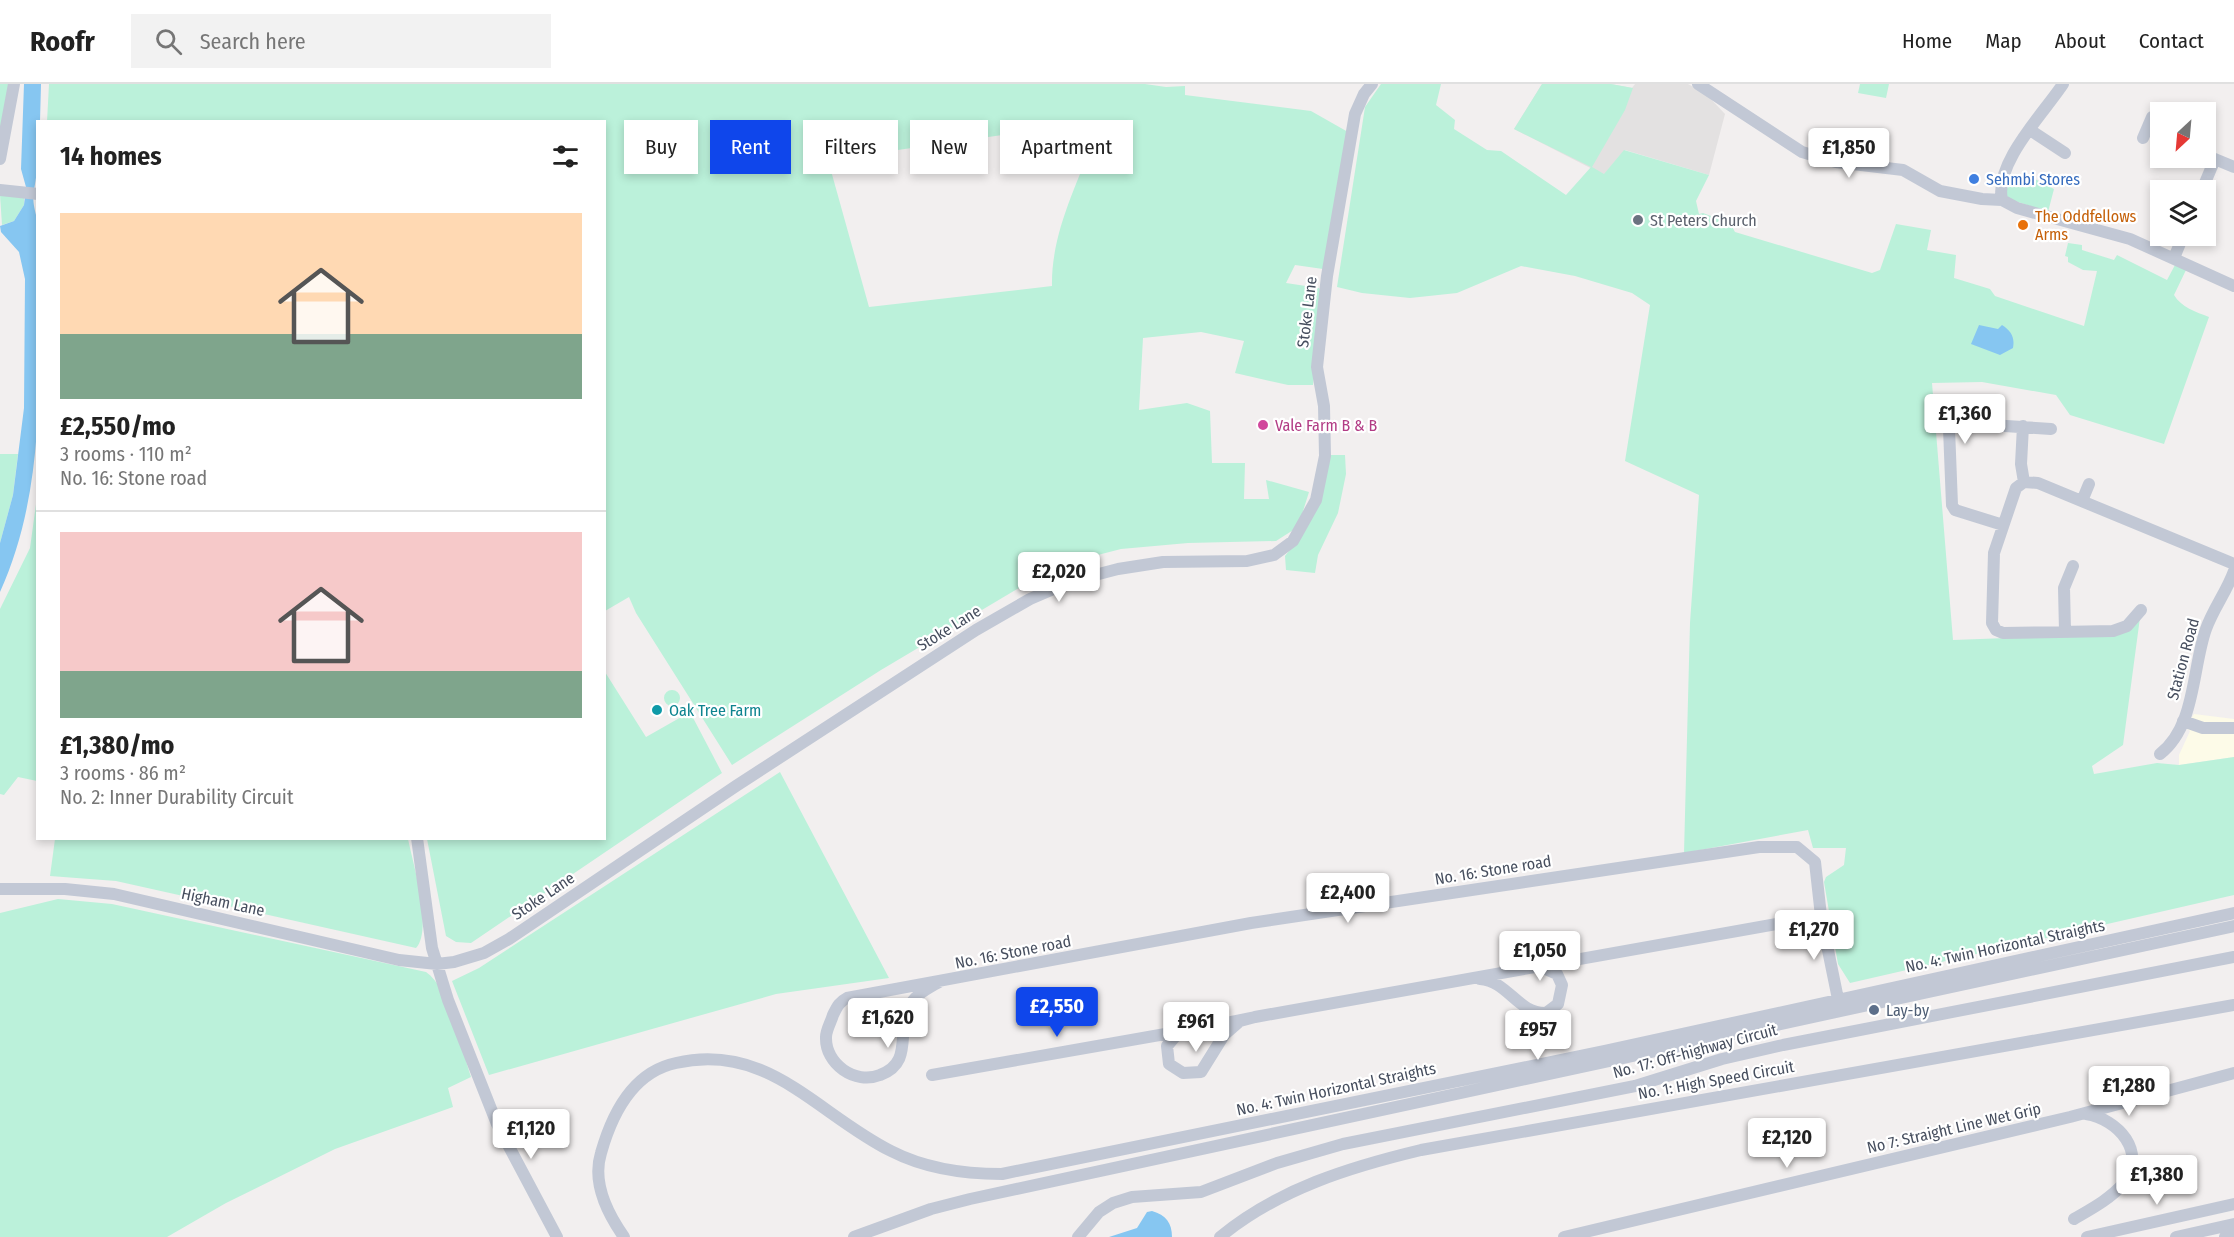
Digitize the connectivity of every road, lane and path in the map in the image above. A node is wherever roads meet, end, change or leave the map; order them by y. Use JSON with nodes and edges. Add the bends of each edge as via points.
{"nodes":[{"id":1,"x":14,"y":84,"type":"edge"},
{"id":2,"x":1372,"y":84,"type":"edge"},
{"id":3,"x":1698,"y":84,"type":"edge"},
{"id":4,"x":2063,"y":84,"type":"edge"},
{"id":5,"x":2147,"y":128,"type":"dead end"},
{"id":6,"x":2150,"y":129,"type":"edge"},
{"id":7,"x":2030,"y":130,"type":"junction"},
{"id":8,"x":2065,"y":153,"type":"dead end"},
{"id":9,"x":0,"y":159,"type":"edge"},
{"id":10,"x":2216,"y":160,"type":"edge"},
{"id":11,"x":2234,"y":167,"type":"edge"},
{"id":12,"x":0,"y":190,"type":"edge"},
{"id":13,"x":36,"y":194,"type":"edge"},
{"id":14,"x":2002,"y":200,"type":"junction"},
{"id":15,"x":2179,"y":246,"type":"edge"},
{"id":16,"x":2174,"y":258,"type":"junction"},
{"id":17,"x":2234,"y":286,"type":"edge"},
{"id":18,"x":2023,"y":426,"type":"junction"},
{"id":19,"x":2051,"y":429,"type":"dead end"},
{"id":20,"x":2024,"y":483,"type":"junction"},
{"id":21,"x":2089,"y":484,"type":"dead end"},
{"id":22,"x":2082,"y":501,"type":"junction"},
{"id":23,"x":2003,"y":525,"type":"junction"},
{"id":24,"x":2234,"y":564,"type":"edge"},
{"id":25,"x":2073,"y":566,"type":"dead end"},
{"id":26,"x":2234,"y":571,"type":"edge"},
{"id":27,"x":2141,"y":610,"type":"dead end"},
{"id":28,"x":2065,"y":631,"type":"junction"},
{"id":29,"x":2183,"y":721,"type":"junction"},
{"id":30,"x":2234,"y":728,"type":"edge"},
{"id":31,"x":2160,"y":754,"type":"dead end"},
{"id":32,"x":417,"y":840,"type":"edge"},
{"id":33,"x":1,"y":889,"type":"edge"},
{"id":34,"x":2234,"y":913,"type":"edge"},
{"id":35,"x":1821,"y":916,"type":"junction"},
{"id":36,"x":2234,"y":926,"type":"edge"},
{"id":37,"x":2234,"y":957,"type":"edge"},
{"id":38,"x":437,"y":964,"type":"junction"},
{"id":39,"x":1541,"y":967,"type":"junction"},
{"id":40,"x":939,"y":982,"type":"junction"},
{"id":41,"x":1455,"y":982,"type":"junction"},
{"id":42,"x":1838,"y":999,"type":"junction"},
{"id":43,"x":2234,"y":1005,"type":"edge"},
{"id":44,"x":1255,"y":1017,"type":"junction"},
{"id":45,"x":1188,"y":1030,"type":"junction"},
{"id":46,"x":2234,"y":1073,"type":"edge"},
{"id":47,"x":932,"y":1075,"type":"dead end"},
{"id":48,"x":2070,"y":1117,"type":"junction"},
{"id":49,"x":2234,"y":1204,"type":"edge"},
{"id":50,"x":2074,"y":1219,"type":"dead end"},
{"id":51,"x":2234,"y":1224,"type":"edge"},
{"id":52,"x":2234,"y":1235,"type":"edge"},
{"id":53,"x":557,"y":1237,"type":"edge"},
{"id":54,"x":624,"y":1237,"type":"edge"},
{"id":55,"x":854,"y":1237,"type":"edge"},
{"id":56,"x":1077,"y":1237,"type":"edge"},
{"id":57,"x":1220,"y":1237,"type":"edge"},
{"id":58,"x":1564,"y":1237,"type":"edge"},
{"id":59,"x":2087,"y":1237,"type":"edge"},
{"id":60,"x":2176,"y":1237,"type":"edge"},
{"id":61,"x":2225,"y":1237,"type":"edge"}],
"edges":[{"from":1,"to":9,"type":"street"},
{"from":2,"to":38,"type":"street","name":"Stoke Lane","via":[[1355,114],[1328,276],[1317,367],[1324,406],[1325,456],[1316,500],[1293,541],[1274,555],[1247,561],[1163,562],[1118,569],[1072,581],[1030,599],[736,786],[509,939],[465,960]]},
{"from":3,"to":14,"type":"street","via":[[1802,152],[1836,162],[1903,170],[1946,193]]},
{"from":4,"to":7,"type":"street"},
{"from":5,"to":6,"type":"street"},
{"from":7,"to":8,"type":"street"},
{"from":7,"to":14,"type":"street","via":[[2007,170]]},
{"from":10,"to":11,"type":"street"},
{"from":12,"to":13,"type":"street"},
{"from":14,"to":16,"type":"street","via":[[2017,208],[2130,239]]},
{"from":15,"to":16,"type":"street"},
{"from":16,"to":17,"type":"street"},
{"from":18,"to":19,"type":"street"},
{"from":18,"to":20,"type":"street","via":[[2020,464]]},
{"from":18,"to":23,"type":"street","via":[[1959,420],[1949,428],[1952,505],[1955,510]]},
{"from":20,"to":22,"type":"street","via":[[2038,483]]},
{"from":20,"to":23,"type":"street","via":[[2016,488]]},
{"from":21,"to":22,"type":"street"},
{"from":22,"to":24,"type":"street"},
{"from":23,"to":28,"type":"street","via":[[1991,572],[1992,623],[1996,630]]},
{"from":25,"to":28,"type":"street","via":[[2064,588]]},
{"from":26,"to":29,"type":"street","name":"Station Road","via":[[2205,630]]},
{"from":27,"to":28,"type":"street","via":[[2127,626],[2113,631]]},
{"from":29,"to":30,"type":"street","via":[[2203,728]]},
{"from":29,"to":31,"type":"street","name":"Station Road"},
{"from":32,"to":38,"type":"street"},
{"from":33,"to":38,"type":"street","name":"Higham Lane","via":[[114,894],[399,960]]},
{"from":34,"to":42,"type":"street","name":"No. 4: Twin Horizontal Straights"},
{"from":35,"to":39,"type":"street"},
{"from":35,"to":40,"type":"street","name":"No. 16: Stone road","via":[[1815,862],[1809,855],[1791,846],[1759,847],[1251,923]]},
{"from":35,"to":42,"type":"street","name":"No. 16: Stone road"},
{"from":36,"to":55,"type":"street","name":"No. 4: Twin Horizontal Straights","via":[[970,1199]]},
{"from":37,"to":56,"type":"street","name":"No. 17: Off-highway Circuit","via":[[1783,1045],[1635,1086],[1343,1144],[1277,1163],[1201,1192],[1155,1194],[1113,1203],[1099,1212]]},
{"from":38,"to":53,"type":"street","via":[[484,1094],[516,1164]]},
{"from":39,"to":41,"type":"street"},
{"from":39,"to":41,"type":"street","via":[[1557,974],[1562,985],[1558,1004],[1546,1013],[1529,1010],[1489,980]]},
{"from":40,"to":40,"type":"street","name":"No. 16: Stone road","via":[[908,1008],[902,1053],[892,1069],[871,1078],[857,1077],[833,1060],[826,1034],[840,1001]]},
{"from":41,"to":44,"type":"street"},
{"from":42,"to":54,"type":"street","name":"No. 4: Twin Horizontal Straights","via":[[1605,1051],[1002,1174],[966,1173],[917,1162],[868,1139],[797,1089],[758,1068],[738,1061],[697,1058],[669,1064],[642,1079],[614,1114],[606,1132],[597,1166],[606,1211]]},
{"from":43,"to":57,"type":"street","name":"No. 1: High Speed Circuit","via":[[1430,1148],[1356,1167],[1294,1191]]},
{"from":44,"to":45,"type":"street"},
{"from":44,"to":45,"type":"street","via":[[1235,1024],[1220,1040],[1205,1068],[1193,1074],[1176,1070],[1166,1056],[1172,1038]]},
{"from":45,"to":47,"type":"street"},
{"from":46,"to":48,"type":"street","name":"No 7: Straight Line Wet Grip"},
{"from":48,"to":50,"type":"street","name":"No 7: Straight Line Wet Grip","via":[[2085,1114],[2107,1121],[2128,1140],[2132,1156],[2122,1184]]},
{"from":48,"to":58,"type":"street","name":"No 7: Straight Line Wet Grip"},
{"from":49,"to":59,"type":"street"},
{"from":51,"to":60,"type":"street"},
{"from":52,"to":61,"type":"street"}]}
